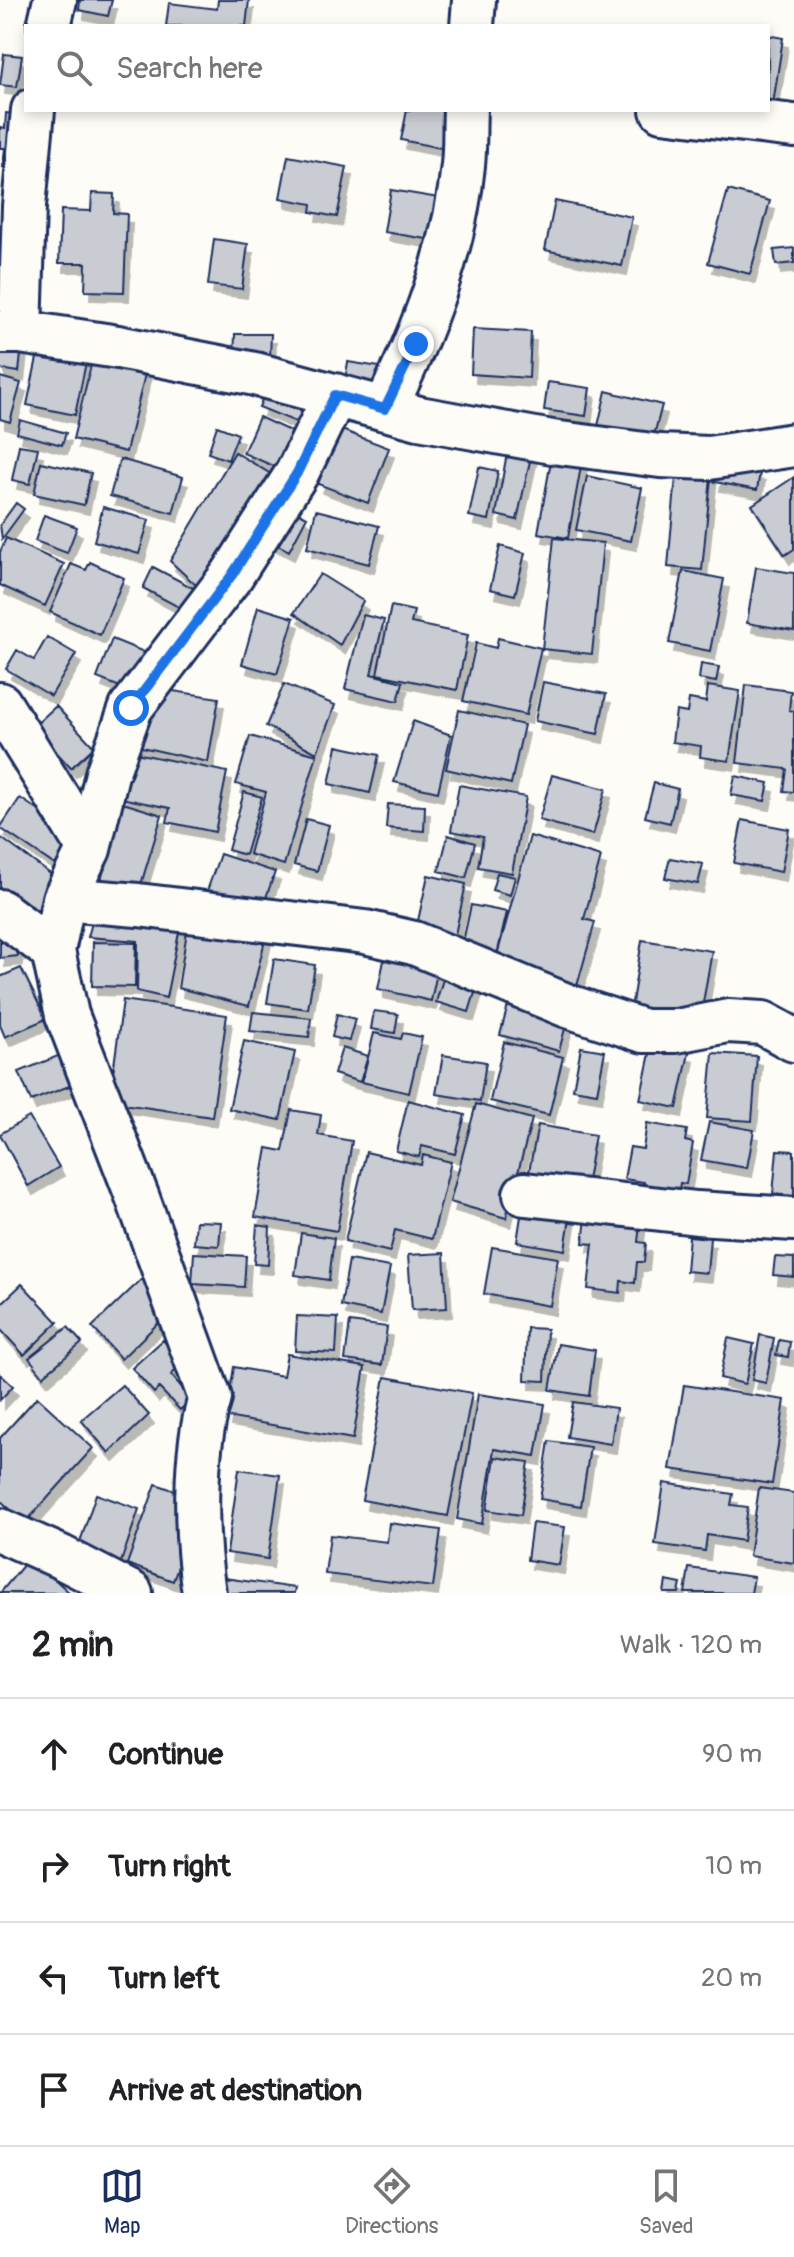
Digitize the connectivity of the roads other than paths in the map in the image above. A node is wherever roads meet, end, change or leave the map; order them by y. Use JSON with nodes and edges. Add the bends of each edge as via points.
{"nodes":[{"id":1,"x":55,"y":0,"type":"edge"},
{"id":2,"x":474,"y":0,"type":"edge"},
{"id":3,"x":49,"y":24,"type":"edge"},
{"id":4,"x":472,"y":24,"type":"edge"},
{"id":5,"x":33,"y":112,"type":"edge"},
{"id":6,"x":465,"y":112,"type":"edge"},
{"id":7,"x":678,"y":112,"type":"edge"},
{"id":8,"x":794,"y":126,"type":"edge"},
{"id":9,"x":10,"y":332,"type":"edge"},
{"id":10,"x":335,"y":395,"type":"junction"},
{"id":11,"x":385,"y":409,"type":"junction"},
{"id":12,"x":794,"y":422,"type":"edge"},
{"id":13,"x":778,"y":448,"type":"edge"},
{"id":14,"x":0,"y":704,"type":"edge"},
{"id":15,"x":89,"y":849,"type":"junction"},
{"id":16,"x":64,"y":899,"type":"junction"},
{"id":17,"x":0,"y":911,"type":"edge"},
{"id":18,"x":53,"y":951,"type":"junction"},
{"id":19,"x":794,"y":1040,"type":"edge"},
{"id":20,"x":525,"y":1194,"type":"dead end"},
{"id":21,"x":794,"y":1219,"type":"edge"},
{"id":22,"x":0,"y":1530,"type":"edge"},
{"id":23,"x":131,"y":1593,"type":"edge"},
{"id":24,"x":204,"y":1593,"type":"edge"}],
"edges":[{"from":1,"to":3,"type":"street"},
{"from":2,"to":4,"type":"street"},
{"from":5,"to":9,"type":"street"},
{"from":6,"to":11,"type":"street","via":[[463,166],[450,233],[416,344]]},
{"from":7,"to":8,"type":"street"},
{"from":9,"to":10,"type":"street","via":[[118,347]]},
{"from":10,"to":11,"type":"street"},
{"from":10,"to":15,"type":"street","via":[[297,473],[232,575],[131,708],[107,774]]},
{"from":11,"to":13,"type":"street","via":[[552,442],[660,456],[709,458]]},
{"from":12,"to":13,"type":"street"},
{"from":14,"to":15,"type":"street"},
{"from":15,"to":16,"type":"street"},
{"from":16,"to":18,"type":"street"},
{"from":16,"to":19,"type":"street","via":[[365,932],[414,943],[644,1031],[728,1021],[763,1023]]},
{"from":17,"to":18,"type":"street"},
{"from":18,"to":24,"type":"street","via":[[67,1015],[210,1398],[203,1420],[196,1528]]},
{"from":20,"to":21,"type":"street"},
{"from":22,"to":23,"type":"street"}]}
